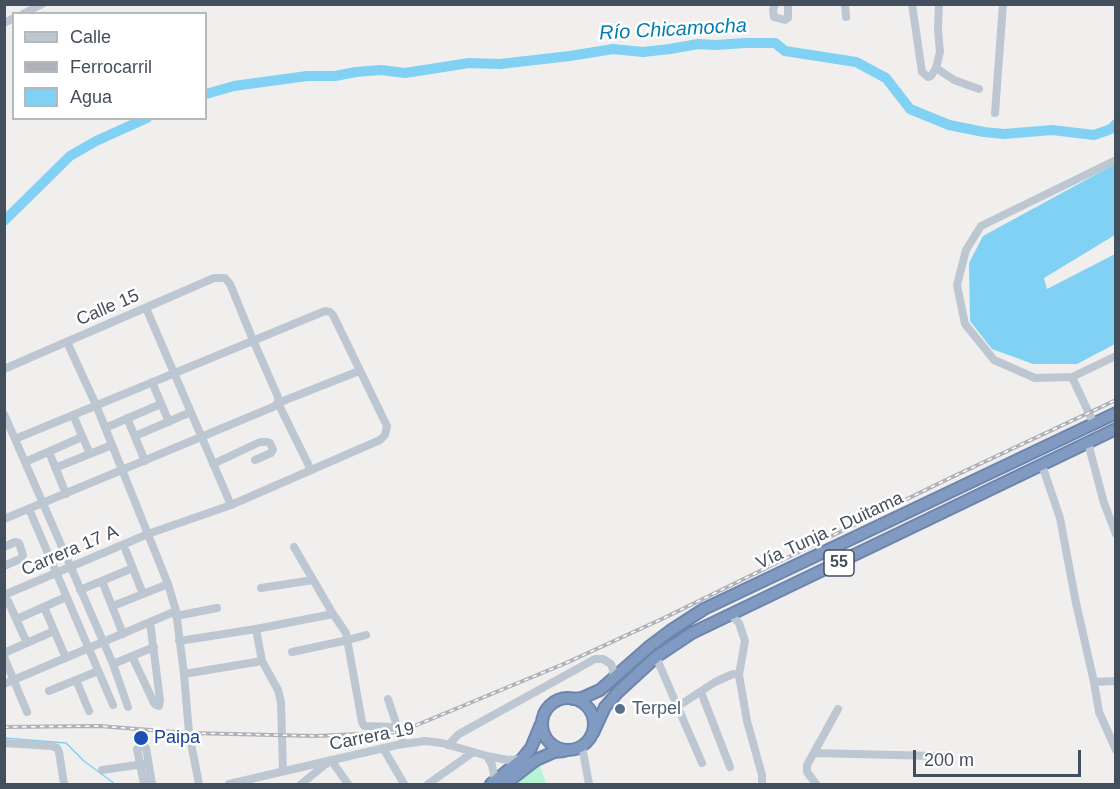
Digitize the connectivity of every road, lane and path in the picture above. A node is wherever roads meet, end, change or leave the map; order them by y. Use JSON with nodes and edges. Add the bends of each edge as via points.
{"nodes":[{"id":1,"x":42,"y":4,"type":"edge"},
{"id":2,"x":775,"y":4,"type":"edge"},
{"id":3,"x":788,"y":4,"type":"edge"},
{"id":4,"x":845,"y":4,"type":"edge"},
{"id":5,"x":912,"y":4,"type":"edge"},
{"id":6,"x":939,"y":4,"type":"edge"},
{"id":7,"x":1003,"y":4,"type":"edge"},
{"id":8,"x":27,"y":12,"type":"edge"},
{"id":9,"x":846,"y":17,"type":"dead end"},
{"id":10,"x":936,"y":68,"type":"junction"},
{"id":11,"x":979,"y":89,"type":"dead end"},
{"id":12,"x":995,"y":113,"type":"dead end"},
{"id":13,"x":1116,"y":160,"type":"edge"},
{"id":14,"x":146,"y":308,"type":"junction"},
{"id":15,"x":253,"y":340,"type":"junction"},
{"id":16,"x":67,"y":342,"type":"junction"},
{"id":17,"x":1116,"y":356,"type":"edge"},
{"id":18,"x":4,"y":369,"type":"edge"},
{"id":19,"x":359,"y":370,"type":"junction"},
{"id":20,"x":174,"y":373,"type":"junction"},
{"id":21,"x":1072,"y":377,"type":"junction"},
{"id":22,"x":152,"y":382,"type":"junction"},
{"id":23,"x":278,"y":402,"type":"junction"},
{"id":24,"x":161,"y":404,"type":"junction"},
{"id":25,"x":96,"y":405,"type":"junction"},
{"id":26,"x":191,"y":412,"type":"junction"},
{"id":27,"x":1116,"y":412,"type":"edge"},
{"id":28,"x":4,"y":414,"type":"edge"},
{"id":29,"x":73,"y":415,"type":"junction"},
{"id":30,"x":127,"y":418,"type":"junction"},
{"id":31,"x":168,"y":422,"type":"junction"},
{"id":32,"x":1094,"y":424,"type":"junction"},
{"id":33,"x":105,"y":428,"type":"junction"},
{"id":34,"x":1116,"y":429,"type":"edge"},
{"id":35,"x":135,"y":436,"type":"junction"},
{"id":36,"x":82,"y":437,"type":"junction"},
{"id":37,"x":201,"y":437,"type":"junction"},
{"id":38,"x":15,"y":439,"type":"junction"},
{"id":39,"x":1088,"y":443,"type":"junction"},
{"id":40,"x":112,"y":445,"type":"junction"},
{"id":41,"x":49,"y":452,"type":"junction"},
{"id":42,"x":90,"y":454,"type":"junction"},
{"id":43,"x":255,"y":460,"type":"dead end"},
{"id":44,"x":145,"y":461,"type":"junction"},
{"id":45,"x":25,"y":462,"type":"junction"},
{"id":46,"x":213,"y":464,"type":"junction"},
{"id":47,"x":1042,"y":465,"type":"junction"},
{"id":48,"x":56,"y":468,"type":"junction"},
{"id":49,"x":122,"y":470,"type":"junction"},
{"id":50,"x":311,"y":470,"type":"junction"},
{"id":51,"x":66,"y":494,"type":"junction"},
{"id":52,"x":43,"y":504,"type":"junction"},
{"id":53,"x":231,"y":505,"type":"junction"},
{"id":54,"x":29,"y":509,"type":"junction"},
{"id":55,"x":4,"y":519,"type":"edge"},
{"id":56,"x":148,"y":534,"type":"junction"},
{"id":57,"x":1116,"y":534,"type":"edge"},
{"id":58,"x":4,"y":547,"type":"edge"},
{"id":59,"x":294,"y":547,"type":"dead end"},
{"id":60,"x":126,"y":551,"type":"dead end"},
{"id":61,"x":4,"y":566,"type":"edge"},
{"id":62,"x":71,"y":567,"type":"junction"},
{"id":63,"x":133,"y":568,"type":"junction"},
{"id":64,"x":56,"y":573,"type":"junction"},
{"id":65,"x":313,"y":580,"type":"junction"},
{"id":66,"x":102,"y":581,"type":"junction"},
{"id":67,"x":168,"y":584,"type":"junction"},
{"id":68,"x":261,"y":588,"type":"dead end"},
{"id":69,"x":80,"y":590,"type":"junction"},
{"id":70,"x":143,"y":594,"type":"junction"},
{"id":71,"x":66,"y":597,"type":"junction"},
{"id":72,"x":6,"y":598,"type":"edge"},
{"id":73,"x":113,"y":606,"type":"junction"},
{"id":74,"x":44,"y":607,"type":"junction"},
{"id":75,"x":217,"y":608,"type":"dead end"},
{"id":76,"x":176,"y":614,"type":"junction"},
{"id":77,"x":333,"y":615,"type":"junction"},
{"id":78,"x":731,"y":615,"type":"junction"},
{"id":79,"x":17,"y":619,"type":"junction"},
{"id":80,"x":150,"y":622,"type":"junction"},
{"id":81,"x":256,"y":629,"type":"junction"},
{"id":82,"x":54,"y":631,"type":"junction"},
{"id":83,"x":123,"y":634,"type":"junction"},
{"id":84,"x":366,"y":635,"type":"dead end"},
{"id":85,"x":348,"y":640,"type":"junction"},
{"id":86,"x":179,"y":641,"type":"junction"},
{"id":87,"x":103,"y":642,"type":"junction"},
{"id":88,"x":27,"y":643,"type":"junction"},
{"id":89,"x":154,"y":647,"type":"junction"},
{"id":90,"x":88,"y":649,"type":"junction"},
{"id":91,"x":292,"y":652,"type":"dead end"},
{"id":92,"x":4,"y":655,"type":"edge"},
{"id":93,"x":132,"y":656,"type":"junction"},
{"id":94,"x":656,"y":657,"type":"junction"},
{"id":95,"x":66,"y":658,"type":"junction"},
{"id":96,"x":262,"y":661,"type":"junction"},
{"id":97,"x":113,"y":664,"type":"junction"},
{"id":98,"x":98,"y":670,"type":"junction"},
{"id":99,"x":184,"y":674,"type":"junction"},
{"id":100,"x":739,"y":675,"type":"junction"},
{"id":101,"x":612,"y":679,"type":"junction"},
{"id":102,"x":14,"y":680,"type":"junction"},
{"id":103,"x":76,"y":680,"type":"junction"},
{"id":104,"x":1116,"y":681,"type":"edge"},
{"id":105,"x":1094,"y":682,"type":"junction"},
{"id":106,"x":4,"y":684,"type":"edge"},
{"id":107,"x":49,"y":691,"type":"dead end"},
{"id":108,"x":701,"y":692,"type":"junction"},
{"id":109,"x":388,"y":699,"type":"dead end"},
{"id":110,"x":573,"y":699,"type":"junction"},
{"id":111,"x":112,"y":705,"type":"dead end"},
{"id":112,"x":128,"y":707,"type":"dead end"},
{"id":113,"x":677,"y":707,"type":"junction"},
{"id":114,"x":838,"y":709,"type":"dead end"},
{"id":115,"x":89,"y":711,"type":"dead end"},
{"id":116,"x":27,"y":712,"type":"dead end"},
{"id":117,"x":542,"y":721,"type":"junction"},
{"id":118,"x":396,"y":727,"type":"junction"},
{"id":119,"x":593,"y":733,"type":"junction"},
{"id":120,"x":4,"y":743,"type":"edge"},
{"id":121,"x":403,"y":744,"type":"junction"},
{"id":122,"x":448,"y":745,"type":"junction"},
{"id":123,"x":582,"y":746,"type":"junction"},
{"id":124,"x":383,"y":748,"type":"junction"},
{"id":125,"x":567,"y":750,"type":"junction"},
{"id":126,"x":1116,"y":750,"type":"edge"},
{"id":127,"x":472,"y":753,"type":"junction"},
{"id":128,"x":814,"y":753,"type":"junction"},
{"id":129,"x":487,"y":756,"type":"junction"},
{"id":130,"x":936,"y":756,"type":"dead end"},
{"id":131,"x":522,"y":759,"type":"junction"},
{"id":132,"x":331,"y":760,"type":"junction"},
{"id":133,"x":702,"y":763,"type":"dead end"},
{"id":134,"x":144,"y":764,"type":"junction"},
{"id":135,"x":730,"y":767,"type":"dead end"},
{"id":136,"x":102,"y":771,"type":"dead end"},
{"id":137,"x":283,"y":771,"type":"junction"},
{"id":138,"x":497,"y":783,"type":"edge"},
{"id":139,"x":64,"y":784,"type":"edge"},
{"id":140,"x":144,"y":784,"type":"edge"},
{"id":141,"x":152,"y":784,"type":"edge"},
{"id":142,"x":199,"y":784,"type":"edge"},
{"id":143,"x":229,"y":784,"type":"edge"},
{"id":144,"x":302,"y":784,"type":"edge"},
{"id":145,"x":348,"y":784,"type":"edge"},
{"id":146,"x":404,"y":784,"type":"edge"},
{"id":147,"x":428,"y":784,"type":"edge"},
{"id":148,"x":589,"y":784,"type":"edge"},
{"id":149,"x":762,"y":784,"type":"edge"},
{"id":150,"x":816,"y":784,"type":"edge"}],
"edges":[{"from":1,"to":8,"type":"street"},
{"from":2,"to":3,"type":"street","via":[[774,17],[785,20]]},
{"from":4,"to":9,"type":"street"},
{"from":5,"to":10,"type":"street","via":[[922,72],[932,76]]},
{"from":6,"to":10,"type":"street","via":[[940,52]]},
{"from":7,"to":12,"type":"street"},
{"from":10,"to":11,"type":"street"},
{"from":13,"to":21,"type":"street","via":[[981,226],[966,250],[957,285],[965,324],[994,360],[1035,378]]},
{"from":14,"to":15,"type":"street","name":"Calle 15","via":[[214,278],[225,278]]},
{"from":14,"to":16,"type":"street","name":"Calle 15"},
{"from":14,"to":20,"type":"street"},
{"from":15,"to":19,"type":"street","via":[[330,312]]},
{"from":15,"to":20,"type":"street"},
{"from":15,"to":23,"type":"street"},
{"from":16,"to":18,"type":"street","name":"Calle 15"},
{"from":16,"to":25,"type":"street"},
{"from":17,"to":21,"type":"street"},
{"from":19,"to":23,"type":"street"},
{"from":19,"to":50,"type":"street","name":"Carrera 17 A","via":[[387,426],[385,435]]},
{"from":20,"to":22,"type":"street"},
{"from":20,"to":26,"type":"street"},
{"from":21,"to":32,"type":"street"},
{"from":22,"to":24,"type":"street"},
{"from":22,"to":25,"type":"street"},
{"from":23,"to":37,"type":"street"},
{"from":23,"to":50,"type":"street"},
{"from":24,"to":30,"type":"street"},
{"from":24,"to":31,"type":"street"},
{"from":25,"to":29,"type":"street"},
{"from":25,"to":33,"type":"street"},
{"from":26,"to":31,"type":"street"},
{"from":26,"to":37,"type":"street"},
{"from":27,"to":32,"type":"highway","name":"Vía Tunja - Duitama","number":"55"},
{"from":28,"to":38,"type":"street"},
{"from":29,"to":36,"type":"street"},
{"from":29,"to":38,"type":"street"},
{"from":30,"to":33,"type":"street"},
{"from":30,"to":35,"type":"street"},
{"from":31,"to":35,"type":"street"},
{"from":32,"to":101,"type":"highway","name":"Vía Tunja - Duitama","number":"55","via":[[704,609],[670,631]]},
{"from":33,"to":40,"type":"street"},
{"from":34,"to":39,"type":"highway","name":"Vía Tunja - Duitama","number":"55"},
{"from":35,"to":44,"type":"street"},
{"from":36,"to":41,"type":"street"},
{"from":36,"to":42,"type":"street"},
{"from":37,"to":44,"type":"street"},
{"from":37,"to":46,"type":"street"},
{"from":38,"to":45,"type":"street"},
{"from":39,"to":47,"type":"highway","name":"Vía Tunja - Duitama","number":"55"},
{"from":39,"to":57,"type":"street"},
{"from":40,"to":42,"type":"street"},
{"from":40,"to":49,"type":"street"},
{"from":41,"to":45,"type":"street"},
{"from":41,"to":48,"type":"street"},
{"from":42,"to":48,"type":"street"},
{"from":43,"to":46,"type":"street","via":[[271,453],[270,443],[260,442]]},
{"from":44,"to":49,"type":"street"},
{"from":45,"to":52,"type":"street"},
{"from":46,"to":53,"type":"street"},
{"from":47,"to":78,"type":"highway","name":"Vía Tunja - Duitama","number":"55"},
{"from":47,"to":105,"type":"street","via":[[1060,518]]},
{"from":48,"to":51,"type":"street"},
{"from":49,"to":51,"type":"street"},
{"from":49,"to":56,"type":"street"},
{"from":50,"to":53,"type":"street","name":"Carrera 17 A"},
{"from":51,"to":52,"type":"street"},
{"from":52,"to":54,"type":"street"},
{"from":52,"to":62,"type":"street"},
{"from":53,"to":56,"type":"street","name":"Carrera 17 A"},
{"from":54,"to":55,"type":"street"},
{"from":54,"to":64,"type":"street"},
{"from":56,"to":62,"type":"street","name":"Carrera 17 A"},
{"from":56,"to":67,"type":"street"},
{"from":58,"to":61,"type":"street","via":[[18,543],[23,555]]},
{"from":59,"to":65,"type":"street"},
{"from":60,"to":63,"type":"street"},
{"from":62,"to":64,"type":"street","name":"Carrera 17 A"},
{"from":62,"to":69,"type":"street"},
{"from":63,"to":66,"type":"street"},
{"from":63,"to":70,"type":"street"},
{"from":64,"to":71,"type":"street"},
{"from":64,"to":72,"type":"street","name":"Carrera 17 A"},
{"from":65,"to":68,"type":"street"},
{"from":65,"to":77,"type":"street"},
{"from":66,"to":69,"type":"street"},
{"from":66,"to":73,"type":"street"},
{"from":67,"to":70,"type":"street"},
{"from":67,"to":76,"type":"street"},
{"from":69,"to":87,"type":"street"},
{"from":70,"to":73,"type":"street"},
{"from":71,"to":74,"type":"street"},
{"from":71,"to":90,"type":"street"},
{"from":72,"to":79,"type":"street"},
{"from":73,"to":83,"type":"street"},
{"from":74,"to":79,"type":"street"},
{"from":74,"to":82,"type":"street"},
{"from":75,"to":76,"type":"street"},
{"from":76,"to":80,"type":"street"},
{"from":76,"to":86,"type":"street"},
{"from":77,"to":81,"type":"street"},
{"from":77,"to":85,"type":"street"},
{"from":78,"to":94,"type":"highway","name":"Vía Tunja - Duitama","number":"55","via":[[692,633]]},
{"from":78,"to":100,"type":"street","via":[[739,623],[745,641]]},
{"from":79,"to":88,"type":"street"},
{"from":80,"to":83,"type":"street"},
{"from":80,"to":89,"type":"street"},
{"from":81,"to":86,"type":"street"},
{"from":81,"to":96,"type":"street"},
{"from":82,"to":88,"type":"street"},
{"from":82,"to":95,"type":"street"},
{"from":83,"to":87,"type":"street"},
{"from":84,"to":85,"type":"street"},
{"from":85,"to":91,"type":"street"},
{"from":85,"to":118,"type":"street","via":[[364,726]]},
{"from":86,"to":99,"type":"street"},
{"from":87,"to":90,"type":"street"},
{"from":87,"to":97,"type":"street"},
{"from":88,"to":92,"type":"street"},
{"from":89,"to":93,"type":"street"},
{"from":89,"to":93,"type":"street","via":[[159,706]]},
{"from":90,"to":95,"type":"street"},
{"from":90,"to":98,"type":"street"},
{"from":92,"to":102,"type":"street"},
{"from":93,"to":97,"type":"street"},
{"from":94,"to":113,"type":"street"},
{"from":94,"to":119,"type":"highway","name":"Vía Tunja - Duitama","number":"55","via":[[611,699]]},
{"from":95,"to":102,"type":"street"},
{"from":96,"to":99,"type":"street"},
{"from":96,"to":137,"type":"street","via":[[281,702]]},
{"from":97,"to":112,"type":"street"},
{"from":98,"to":103,"type":"street"},
{"from":98,"to":111,"type":"street"},
{"from":99,"to":142,"type":"street","via":[[189,733]]},
{"from":100,"to":108,"type":"street","via":[[715,682]]},
{"from":100,"to":149,"type":"street"},
{"from":101,"to":110,"type":"highway","name":"Vía Tunja - Duitama","number":"55","via":[[600,690]]},
{"from":101,"to":122,"type":"street","via":[[611,664],[595,659],[459,734]]},
{"from":102,"to":106,"type":"street"},
{"from":102,"to":116,"type":"street"},
{"from":103,"to":107,"type":"street"},
{"from":103,"to":115,"type":"street"},
{"from":104,"to":105,"type":"street"},
{"from":105,"to":126,"type":"street","via":[[1099,712]]},
{"from":108,"to":113,"type":"street"},
{"from":108,"to":135,"type":"street"},
{"from":109,"to":118,"type":"street"},
{"from":110,"to":117,"type":"highway","number":"55","via":[[557,701]]},
{"from":110,"to":119,"type":"highway","via":[[591,711]]},
{"from":113,"to":133,"type":"street"},
{"from":114,"to":128,"type":"street"},
{"from":117,"to":125,"type":"highway","via":[[548,741]]},
{"from":117,"to":131,"type":"highway","number":"55"},
{"from":118,"to":121,"type":"street"},
{"from":119,"to":123,"type":"highway","number":"55"},
{"from":120,"to":139,"type":"street","via":[[57,748]]},
{"from":121,"to":122,"type":"street","name":"Carrera 19","via":[[425,741]]},
{"from":121,"to":124,"type":"street","name":"Carrera 19"},
{"from":122,"to":127,"type":"street","name":"Carrera 19"},
{"from":123,"to":125,"type":"highway"},
{"from":123,"to":148,"type":"street"},
{"from":124,"to":132,"type":"street","name":"Carrera 19"},
{"from":124,"to":146,"type":"street"},
{"from":125,"to":138,"type":"highway","via":[[545,755]]},
{"from":127,"to":129,"type":"street","name":"Carrera 19"},
{"from":127,"to":147,"type":"street"},
{"from":128,"to":130,"type":"street"},
{"from":128,"to":150,"type":"street","via":[[806,769]]},
{"from":129,"to":131,"type":"street","name":"Carrera 19"},
{"from":129,"to":138,"type":"street"},
{"from":131,"to":138,"type":"highway","number":"55"},
{"from":132,"to":137,"type":"street","name":"Carrera 19"},
{"from":132,"to":144,"type":"street"},
{"from":132,"to":145,"type":"street"},
{"from":134,"to":136,"type":"street"},
{"from":134,"to":140,"type":"street"},
{"from":134,"to":141,"type":"street"},
{"from":137,"to":143,"type":"street","name":"Carrera 19"}]}
